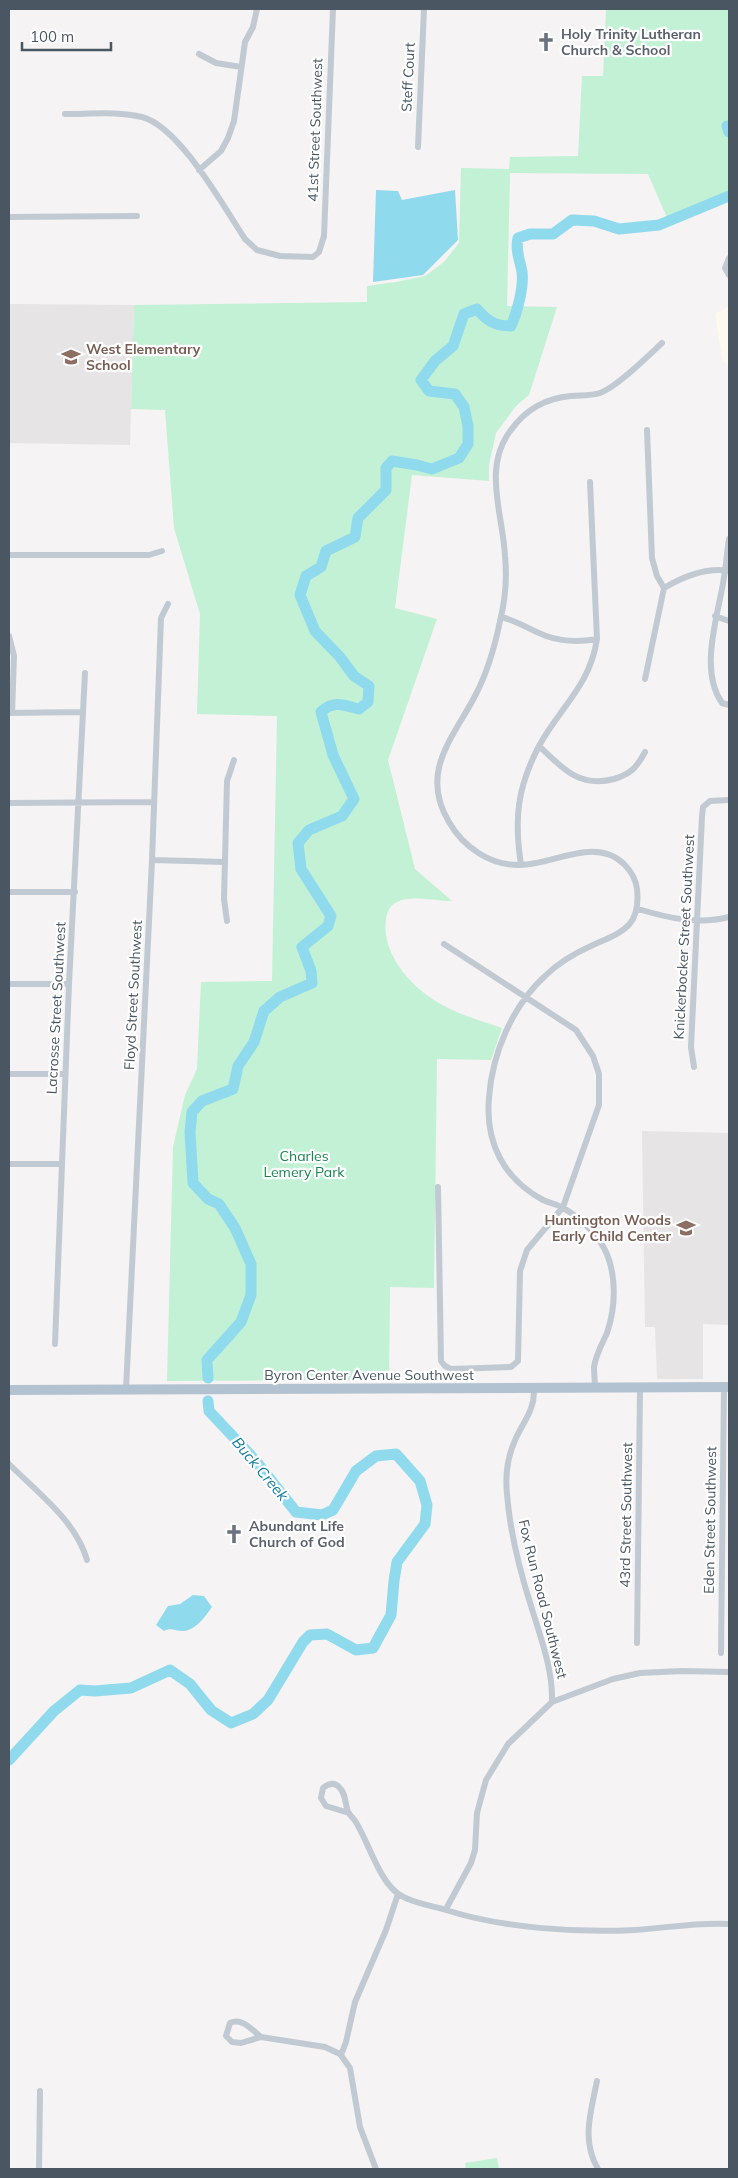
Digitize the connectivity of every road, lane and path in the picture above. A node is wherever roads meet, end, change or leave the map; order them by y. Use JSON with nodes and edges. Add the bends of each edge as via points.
{"nodes":[{"id":1,"x":257,"y":9,"type":"edge"},
{"id":2,"x":333,"y":9,"type":"edge"},
{"id":3,"x":424,"y":9,"type":"edge"},
{"id":4,"x":199,"y":54,"type":"dead end"},
{"id":5,"x":241,"y":67,"type":"junction"},
{"id":6,"x":65,"y":114,"type":"dead end"},
{"id":7,"x":418,"y":147,"type":"dead end"},
{"id":8,"x":198,"y":170,"type":"junction"},
{"id":9,"x":137,"y":216,"type":"dead end"},
{"id":10,"x":9,"y":217,"type":"edge"},
{"id":11,"x":729,"y":258,"type":"edge"},
{"id":12,"x":729,"y":275,"type":"edge"},
{"id":13,"x":662,"y":342,"type":"dead end"},
{"id":14,"x":647,"y":430,"type":"dead end"},
{"id":15,"x":590,"y":482,"type":"dead end"},
{"id":16,"x":729,"y":540,"type":"edge"},
{"id":17,"x":162,"y":551,"type":"dead end"},
{"id":18,"x":9,"y":555,"type":"edge"},
{"id":19,"x":727,"y":571,"type":"edge"},
{"id":20,"x":664,"y":588,"type":"junction"},
{"id":21,"x":168,"y":604,"type":"dead end"},
{"id":22,"x":715,"y":616,"type":"junction"},
{"id":23,"x":501,"y":617,"type":"junction"},
{"id":24,"x":729,"y":621,"type":"edge"},
{"id":25,"x":9,"y":636,"type":"edge"},
{"id":26,"x":597,"y":639,"type":"junction"},
{"id":27,"x":85,"y":673,"type":"dead end"},
{"id":28,"x":645,"y":679,"type":"dead end"},
{"id":29,"x":729,"y":705,"type":"edge"},
{"id":30,"x":83,"y":712,"type":"junction"},
{"id":31,"x":10,"y":713,"type":"edge"},
{"id":32,"x":539,"y":746,"type":"junction"},
{"id":33,"x":644,"y":752,"type":"dead end"},
{"id":34,"x":234,"y":760,"type":"dead end"},
{"id":35,"x":729,"y":800,"type":"edge"},
{"id":36,"x":9,"y":802,"type":"edge"},
{"id":37,"x":80,"y":802,"type":"junction"},
{"id":38,"x":154,"y":802,"type":"junction"},
{"id":39,"x":152,"y":860,"type":"junction"},
{"id":40,"x":225,"y":862,"type":"junction"},
{"id":41,"x":521,"y":866,"type":"junction"},
{"id":42,"x":9,"y":892,"type":"edge"},
{"id":43,"x":75,"y":892,"type":"junction"},
{"id":44,"x":638,"y":909,"type":"junction"},
{"id":45,"x":729,"y":917,"type":"edge"},
{"id":46,"x":226,"y":921,"type":"dead end"},
{"id":47,"x":697,"y":921,"type":"junction"},
{"id":48,"x":444,"y":944,"type":"dead end"},
{"id":49,"x":9,"y":984,"type":"edge"},
{"id":50,"x":69,"y":984,"type":"junction"},
{"id":51,"x":526,"y":997,"type":"junction"},
{"id":52,"x":694,"y":1068,"type":"dead end"},
{"id":53,"x":9,"y":1074,"type":"edge"},
{"id":54,"x":65,"y":1074,"type":"junction"},
{"id":55,"x":9,"y":1164,"type":"edge"},
{"id":56,"x":61,"y":1164,"type":"junction"},
{"id":57,"x":438,"y":1187,"type":"dead end"},
{"id":58,"x":563,"y":1207,"type":"junction"},
{"id":59,"x":55,"y":1344,"type":"dead end"},
{"id":60,"x":727,"y":1387,"type":"edge"},
{"id":61,"x":595,"y":1388,"type":"junction"},
{"id":62,"x":640,"y":1388,"type":"junction"},
{"id":63,"x":126,"y":1389,"type":"junction"},
{"id":64,"x":534,"y":1389,"type":"junction"},
{"id":65,"x":9,"y":1390,"type":"edge"},
{"id":66,"x":9,"y":1464,"type":"edge"},
{"id":67,"x":88,"y":1560,"type":"dead end"},
{"id":68,"x":637,"y":1643,"type":"dead end"},
{"id":69,"x":722,"y":1653,"type":"dead end"},
{"id":70,"x":729,"y":1672,"type":"edge"},
{"id":71,"x":552,"y":1702,"type":"junction"},
{"id":72,"x":349,"y":1813,"type":"junction"},
{"id":73,"x":398,"y":1894,"type":"junction"},
{"id":74,"x":446,"y":1910,"type":"junction"},
{"id":75,"x":729,"y":1924,"type":"edge"},
{"id":76,"x":261,"y":2037,"type":"junction"},
{"id":77,"x":341,"y":2055,"type":"junction"},
{"id":78,"x":597,"y":2081,"type":"dead end"},
{"id":79,"x":40,"y":2091,"type":"dead end"},
{"id":80,"x":40,"y":2169,"type":"edge"},
{"id":81,"x":376,"y":2169,"type":"edge"},
{"id":82,"x":598,"y":2169,"type":"edge"}],
"edges":[{"from":1,"to":5,"type":"street","via":[[245,42]]},
{"from":2,"to":8,"type":"street","name":"41st Street Southwest","via":[[324,236],[319,252],[313,257],[280,256],[257,250],[245,239]]},
{"from":3,"to":7,"type":"street","name":"Steff Court"},
{"from":4,"to":5,"type":"street","via":[[216,63]]},
{"from":5,"to":8,"type":"street","via":[[234,121],[228,138],[221,151]]},
{"from":6,"to":8,"type":"street","via":[[127,114],[153,121],[176,139]]},
{"from":9,"to":10,"type":"street"},
{"from":11,"to":12,"type":"street","via":[[725,268]]},
{"from":13,"to":23,"type":"street","via":[[608,389],[597,394],[562,397],[539,404],[525,413],[508,433],[495,467],[506,558]]},
{"from":14,"to":20,"type":"street","via":[[652,558]]},
{"from":15,"to":26,"type":"street"},
{"from":16,"to":19,"type":"street"},
{"from":17,"to":18,"type":"street","via":[[149,555]]},
{"from":19,"to":20,"type":"street","via":[[688,576]]},
{"from":19,"to":22,"type":"street"},
{"from":20,"to":28,"type":"street"},
{"from":21,"to":38,"type":"street","name":"Floyd Street Southwest","via":[[161,618]]},
{"from":22,"to":24,"type":"street"},
{"from":22,"to":29,"type":"street","via":[[711,662],[716,689],[722,703]]},
{"from":23,"to":26,"type":"street","via":[[567,641]]},
{"from":23,"to":41,"type":"street","via":[[484,676],[445,746],[440,761],[439,796],[448,821],[474,851],[499,862]]},
{"from":25,"to":31,"type":"street","via":[[14,656]]},
{"from":26,"to":32,"type":"street","via":[[595,656],[579,689]]},
{"from":27,"to":30,"type":"street","name":"Lacrosse Street Southwest"},
{"from":30,"to":31,"type":"street"},
{"from":30,"to":37,"type":"street","name":"Lacrosse Street Southwest"},
{"from":32,"to":33,"type":"street","via":[[563,769],[582,780],[600,782],[630,773]]},
{"from":32,"to":41,"type":"street","via":[[521,789],[517,819]]},
{"from":34,"to":40,"type":"street","via":[[228,781]]},
{"from":35,"to":47,"type":"street","name":"Knickerbocker Street Southwest","via":[[710,801],[703,807]]},
{"from":36,"to":37,"type":"street"},
{"from":37,"to":38,"type":"street"},
{"from":37,"to":43,"type":"street","name":"Lacrosse Street Southwest"},
{"from":38,"to":39,"type":"street","name":"Floyd Street Southwest"},
{"from":39,"to":40,"type":"street"},
{"from":39,"to":63,"type":"street","name":"Floyd Street Southwest"},
{"from":40,"to":46,"type":"street"},
{"from":41,"to":44,"type":"street","via":[[577,853],[606,854],[622,862],[631,873],[637,889]]},
{"from":42,"to":43,"type":"street"},
{"from":43,"to":50,"type":"street","name":"Lacrosse Street Southwest"},
{"from":44,"to":47,"type":"street","via":[[659,916]]},
{"from":44,"to":51,"type":"street","via":[[629,925],[618,935],[563,960]]},
{"from":45,"to":47,"type":"street"},
{"from":47,"to":52,"type":"street","name":"Knickerbocker Street Southwest","via":[[691,1047]]},
{"from":48,"to":51,"type":"street"},
{"from":49,"to":50,"type":"street"},
{"from":50,"to":54,"type":"street","name":"Lacrosse Street Southwest"},
{"from":51,"to":58,"type":"street","via":[[576,1030],[593,1056],[599,1074],[596,1116]]},
{"from":51,"to":58,"type":"street","via":[[504,1038],[493,1072],[489,1126],[502,1164],[519,1185],[546,1202]]},
{"from":53,"to":54,"type":"street"},
{"from":54,"to":56,"type":"street","name":"Lacrosse Street Southwest"},
{"from":55,"to":56,"type":"street"},
{"from":56,"to":59,"type":"street","name":"Lacrosse Street Southwest"},
{"from":57,"to":58,"type":"street","via":[[441,1361],[452,1369],[511,1367],[518,1361],[518,1288],[526,1250]]},
{"from":58,"to":61,"type":"street","via":[[604,1247],[612,1270],[613,1309],[596,1360]]},
{"from":60,"to":62,"type":"main road","name":"Byron Center Avenue Southwest"},
{"from":60,"to":69,"type":"street","name":"Eden Street Southwest"},
{"from":61,"to":62,"type":"main road","name":"Byron Center Avenue Southwest"},
{"from":61,"to":64,"type":"main road","name":"Byron Center Avenue Southwest"},
{"from":62,"to":68,"type":"street","name":"43rd Street Southwest"},
{"from":63,"to":64,"type":"main road","name":"Byron Center Avenue Southwest"},
{"from":63,"to":65,"type":"main road","name":"Byron Center Avenue Southwest"},
{"from":64,"to":71,"type":"street","name":"Fox Run Road Southwest","via":[[533,1406],[511,1453],[506,1491],[523,1581],[552,1683]]},
{"from":66,"to":67,"type":"street","via":[[60,1515],[84,1547]]},
{"from":70,"to":71,"type":"street","via":[[640,1673],[613,1679]]},
{"from":71,"to":74,"type":"street","via":[[508,1744],[486,1780],[477,1813],[471,1863]]},
{"from":72,"to":72,"type":"street","via":[[326,1806],[321,1798],[322,1788],[338,1785]]},
{"from":72,"to":73,"type":"street","via":[[385,1880]]},
{"from":73,"to":74,"type":"street","via":[[413,1902]]},
{"from":73,"to":77,"type":"street","via":[[355,2002]]},
{"from":74,"to":75,"type":"street","via":[[491,1921],[594,1930]]},
{"from":76,"to":76,"type":"street","via":[[237,2021],[227,2028],[226,2036],[232,2042]]},
{"from":76,"to":77,"type":"street","via":[[325,2047]]},
{"from":77,"to":81,"type":"street","via":[[350,2068],[360,2127]]},
{"from":78,"to":82,"type":"street","via":[[588,2144]]},
{"from":79,"to":80,"type":"street"}]}
